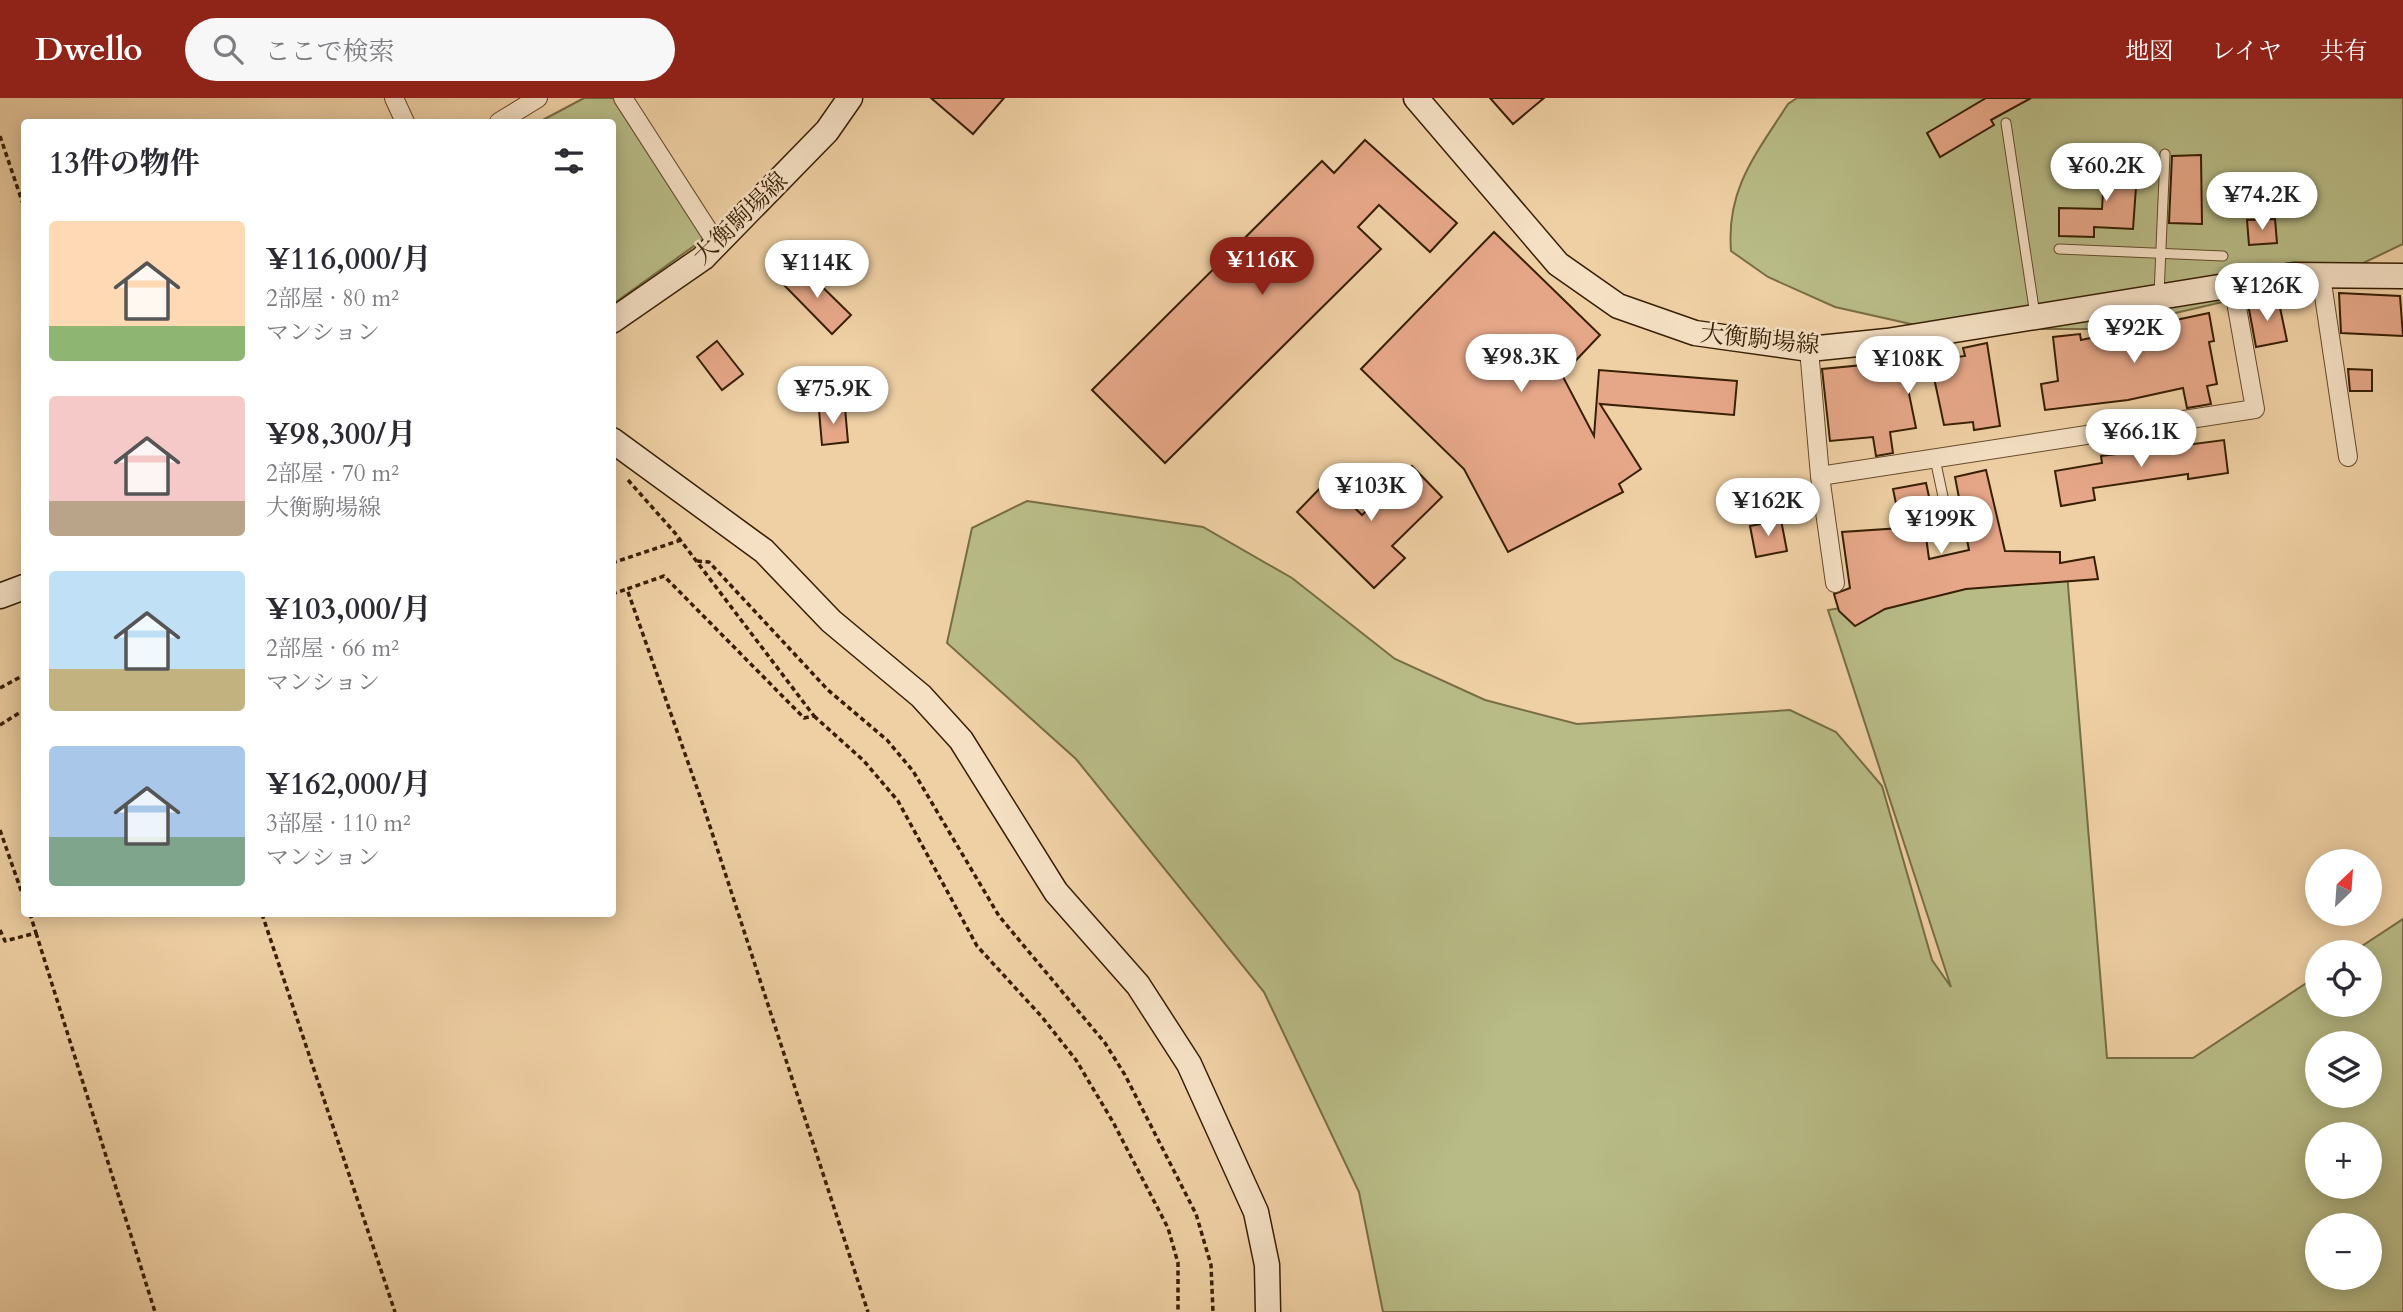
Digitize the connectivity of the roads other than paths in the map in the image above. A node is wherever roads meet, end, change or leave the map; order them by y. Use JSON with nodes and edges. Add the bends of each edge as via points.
{"nodes":[{"id":1,"x":394,"y":98,"type":"edge"},
{"id":2,"x":537,"y":98,"type":"edge"},
{"id":3,"x":623,"y":98,"type":"edge"},
{"id":4,"x":850,"y":98,"type":"edge"},
{"id":5,"x":1416,"y":98,"type":"edge"},
{"id":6,"x":404,"y":119,"type":"edge"},
{"id":7,"x":504,"y":119,"type":"edge"},
{"id":8,"x":2006,"y":123,"type":"dead end"},
{"id":9,"x":2165,"y":154,"type":"dead end"},
{"id":10,"x":717,"y":244,"type":"junction"},
{"id":11,"x":2059,"y":249,"type":"dead end"},
{"id":12,"x":2161,"y":254,"type":"junction"},
{"id":13,"x":2223,"y":256,"type":"dead end"},
{"id":14,"x":2321,"y":275,"type":"junction"},
{"id":15,"x":2403,"y":276,"type":"edge"},
{"id":16,"x":2232,"y":285,"type":"junction"},
{"id":17,"x":2159,"y":295,"type":"junction"},
{"id":18,"x":2035,"y":316,"type":"junction"},
{"id":19,"x":616,"y":318,"type":"edge"},
{"id":20,"x":1809,"y":349,"type":"junction"},
{"id":21,"x":616,"y":442,"type":"edge"},
{"id":22,"x":2348,"y":457,"type":"dead end"},
{"id":23,"x":1935,"y":459,"type":"junction"},
{"id":24,"x":1820,"y":476,"type":"junction"},
{"id":25,"x":1948,"y":520,"type":"dead end"},
{"id":26,"x":1835,"y":583,"type":"dead end"},
{"id":27,"x":21,"y":588,"type":"edge"},
{"id":28,"x":0,"y":596,"type":"edge"},
{"id":29,"x":1268,"y":1312,"type":"edge"}],
"edges":[{"from":1,"to":6,"type":"street"},
{"from":2,"to":7,"type":"street"},
{"from":3,"to":10,"type":"street"},
{"from":4,"to":10,"type":"main road","name":"大衡駒場線","via":[[827,131]]},
{"from":5,"to":20,"type":"main road","name":"大衡駒場線","via":[[1558,264],[1618,306],[1695,333]]},
{"from":8,"to":18,"type":"lane"},
{"from":9,"to":12,"type":"lane"},
{"from":10,"to":19,"type":"main road","name":"大衡駒場線"},
{"from":11,"to":12,"type":"lane"},
{"from":12,"to":13,"type":"lane"},
{"from":12,"to":17,"type":"lane"},
{"from":14,"to":15,"type":"main road","name":"大衡駒場線"},
{"from":14,"to":16,"type":"main road","name":"大衡駒場線"},
{"from":14,"to":22,"type":"street"},
{"from":16,"to":17,"type":"main road","name":"大衡駒場線"},
{"from":16,"to":23,"type":"street","via":[[2255,410]]},
{"from":17,"to":18,"type":"main road","name":"大衡駒場線"},
{"from":18,"to":20,"type":"main road","name":"大衡駒場線"},
{"from":20,"to":24,"type":"street"},
{"from":21,"to":29,"type":"main road","via":[[764,551],[831,621],[921,696],[961,740],[1056,892],[1138,985],[1189,1064],[1256,1212],[1267,1265]]},
{"from":23,"to":24,"type":"street"},
{"from":23,"to":25,"type":"lane"},
{"from":24,"to":26,"type":"street"},
{"from":27,"to":28,"type":"main road"}]}
